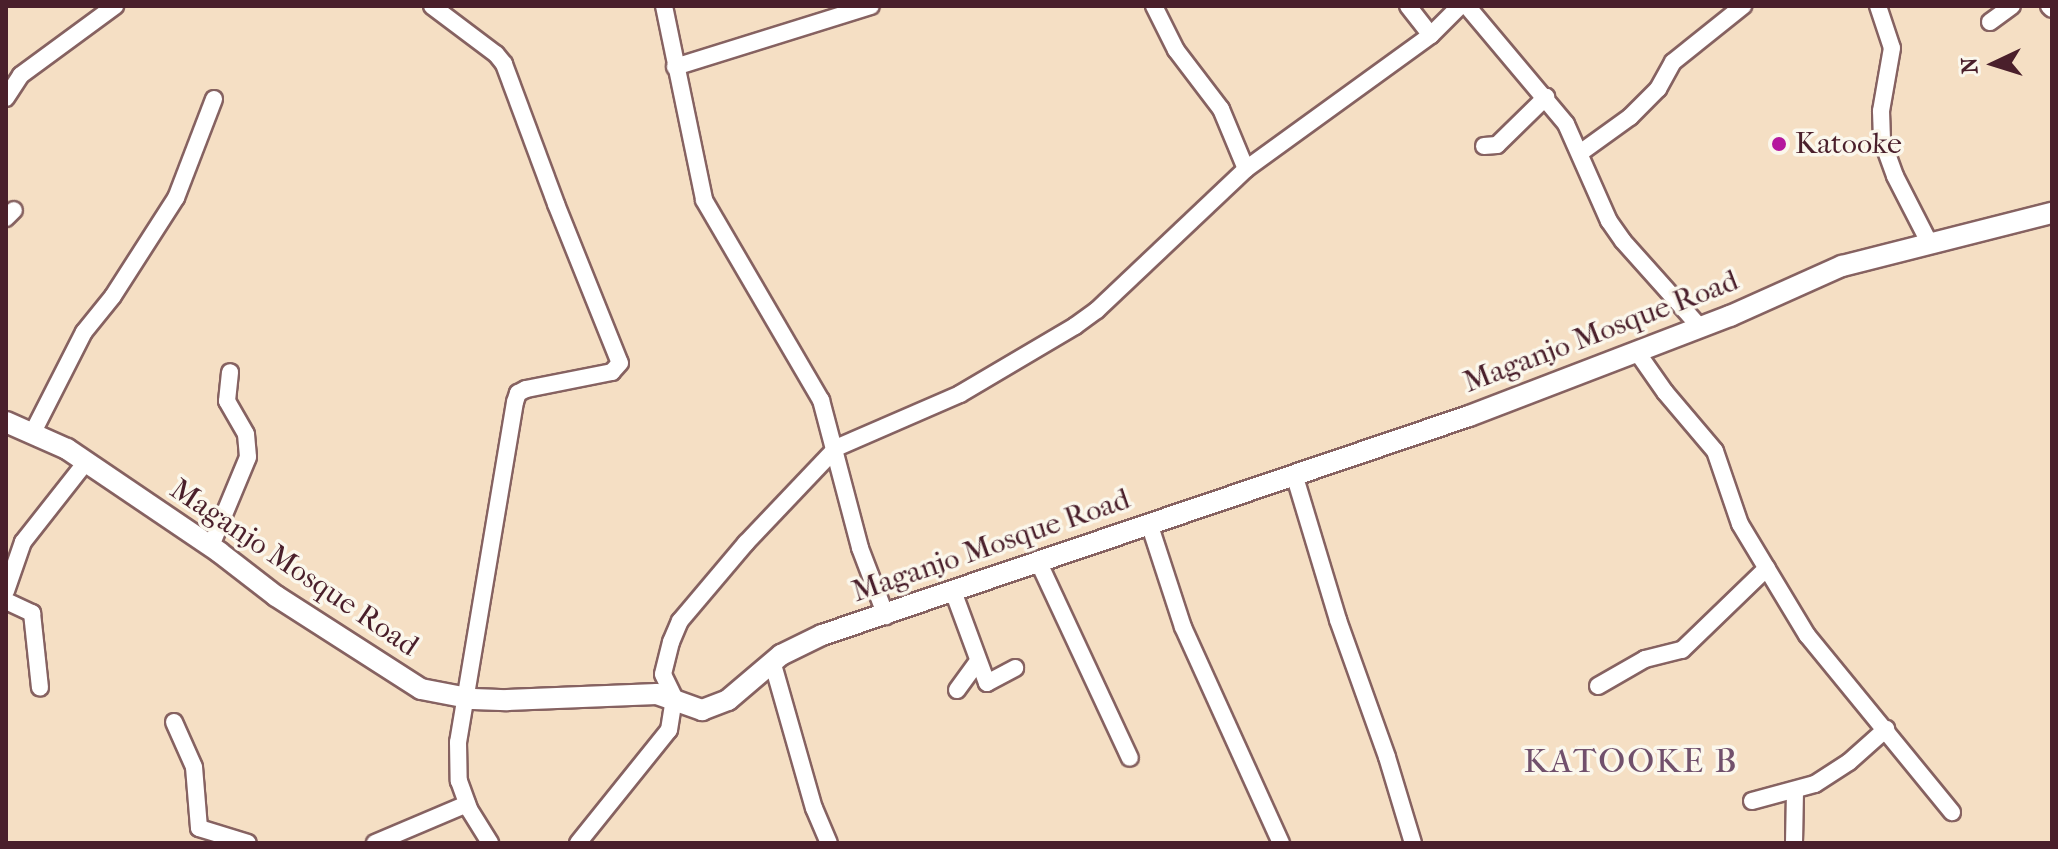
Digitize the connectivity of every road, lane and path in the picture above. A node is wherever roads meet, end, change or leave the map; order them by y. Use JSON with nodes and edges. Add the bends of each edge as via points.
{"nodes":[{"id":1,"x":115,"y":6,"type":"edge"},
{"id":2,"x":432,"y":6,"type":"edge"},
{"id":3,"x":664,"y":6,"type":"edge"},
{"id":4,"x":871,"y":6,"type":"edge"},
{"id":5,"x":1154,"y":6,"type":"edge"},
{"id":6,"x":1408,"y":6,"type":"edge"},
{"id":7,"x":1460,"y":6,"type":"edge"},
{"id":8,"x":1467,"y":6,"type":"edge"},
{"id":9,"x":1743,"y":6,"type":"edge"},
{"id":10,"x":1878,"y":6,"type":"edge"},
{"id":11,"x":2012,"y":6,"type":"edge"},
{"id":12,"x":1990,"y":22,"type":"dead end"},
{"id":13,"x":1431,"y":35,"type":"junction"},
{"id":14,"x":675,"y":67,"type":"junction"},
{"id":15,"x":1546,"y":97,"type":"junction"},
{"id":16,"x":6,"y":98,"type":"edge"},
{"id":17,"x":214,"y":99,"type":"dead end"},
{"id":18,"x":1484,"y":146,"type":"dead end"},
{"id":19,"x":1580,"y":153,"type":"junction"},
{"id":20,"x":1246,"y":169,"type":"junction"},
{"id":21,"x":2052,"y":213,"type":"edge"},
{"id":22,"x":1930,"y":244,"type":"junction"},
{"id":23,"x":1700,"y":327,"type":"junction"},
{"id":24,"x":1637,"y":352,"type":"junction"},
{"id":25,"x":230,"y":372,"type":"dead end"},
{"id":26,"x":6,"y":422,"type":"edge"},
{"id":27,"x":32,"y":434,"type":"junction"},
{"id":28,"x":836,"y":448,"type":"junction"},
{"id":29,"x":86,"y":462,"type":"junction"},
{"id":30,"x":1294,"y":474,"type":"junction"},
{"id":31,"x":1149,"y":523,"type":"junction"},
{"id":32,"x":211,"y":546,"type":"junction"},
{"id":33,"x":1038,"y":561,"type":"junction"},
{"id":34,"x":1767,"y":568,"type":"junction"},
{"id":35,"x":6,"y":591,"type":"edge"},
{"id":36,"x":953,"y":591,"type":"junction"},
{"id":37,"x":6,"y":601,"type":"edge"},
{"id":38,"x":886,"y":616,"type":"junction"},
{"id":39,"x":772,"y":661,"type":"junction"},
{"id":40,"x":977,"y":662,"type":"junction"},
{"id":41,"x":1015,"y":668,"type":"dead end"},
{"id":42,"x":1598,"y":686,"type":"dead end"},
{"id":43,"x":40,"y":688,"type":"dead end"},
{"id":44,"x":957,"y":690,"type":"dead end"},
{"id":45,"x":674,"y":697,"type":"junction"},
{"id":46,"x":467,"y":698,"type":"junction"},
{"id":47,"x":174,"y":722,"type":"dead end"},
{"id":48,"x":1886,"y":729,"type":"junction"},
{"id":49,"x":1130,"y":758,"type":"dead end"},
{"id":50,"x":1795,"y":792,"type":"junction"},
{"id":51,"x":1752,"y":801,"type":"dead end"},
{"id":52,"x":467,"y":804,"type":"junction"},
{"id":53,"x":1952,"y":812,"type":"dead end"},
{"id":54,"x":248,"y":843,"type":"edge"},
{"id":55,"x":375,"y":843,"type":"edge"},
{"id":56,"x":490,"y":843,"type":"edge"},
{"id":57,"x":578,"y":843,"type":"edge"},
{"id":58,"x":829,"y":843,"type":"edge"},
{"id":59,"x":1281,"y":843,"type":"edge"},
{"id":60,"x":1413,"y":843,"type":"edge"},
{"id":61,"x":1794,"y":843,"type":"edge"}],
"edges":[{"from":1,"to":16,"type":"street","via":[[21,75]]},
{"from":2,"to":46,"type":"street","via":[[504,64],[620,363],[612,372],[518,393]]},
{"from":3,"to":14,"type":"street"},
{"from":4,"to":14,"type":"street"},
{"from":5,"to":20,"type":"street","via":[[1176,50],[1221,109]]},
{"from":6,"to":13,"type":"street"},
{"from":7,"to":13,"type":"street"},
{"from":8,"to":15,"type":"street"},
{"from":9,"to":19,"type":"street","via":[[1673,62],[1658,89],[1630,117]]},
{"from":10,"to":22,"type":"street","via":[[1892,48],[1881,111],[1882,140]]},
{"from":11,"to":12,"type":"street"},
{"from":13,"to":20,"type":"street"},
{"from":14,"to":28,"type":"street","via":[[704,200],[821,400]]},
{"from":15,"to":18,"type":"street","via":[[1497,145]]},
{"from":15,"to":19,"type":"street"},
{"from":17,"to":27,"type":"street","via":[[176,198],[84,332]]},
{"from":19,"to":23,"type":"street","via":[[1609,221]]},
{"from":20,"to":28,"type":"street","via":[[1075,326],[960,394]]},
{"from":21,"to":22,"type":"street","name":"Maganjo Mosque Road"},
{"from":22,"to":23,"type":"street","name":"Maganjo Mosque Road","via":[[1842,266]]},
{"from":23,"to":24,"type":"street","name":"Maganjo Mosque Road"},
{"from":24,"to":30,"type":"street","name":"Maganjo Mosque Road"},
{"from":24,"to":34,"type":"street","via":[[1715,451],[1740,524]]},
{"from":25,"to":32,"type":"street","via":[[227,401],[246,434],[248,457]]},
{"from":26,"to":27,"type":"street","name":"Maganjo Mosque Road"},
{"from":27,"to":29,"type":"street","name":"Maganjo Mosque Road"},
{"from":28,"to":38,"type":"street","via":[[860,548]]},
{"from":28,"to":45,"type":"street","via":[[680,621],[663,674]]},
{"from":29,"to":32,"type":"street","name":"Maganjo Mosque Road"},
{"from":29,"to":35,"type":"street","via":[[23,542]]},
{"from":30,"to":31,"type":"street","name":"Maganjo Mosque Road"},
{"from":30,"to":60,"type":"street"},
{"from":31,"to":33,"type":"street","name":"Maganjo Mosque Road"},
{"from":31,"to":59,"type":"street","via":[[1183,627]]},
{"from":32,"to":46,"type":"street","name":"Maganjo Mosque Road","via":[[276,596],[408,682]]},
{"from":33,"to":36,"type":"street","name":"Maganjo Mosque Road"},
{"from":33,"to":49,"type":"street"},
{"from":34,"to":42,"type":"street","via":[[1682,650],[1645,659]]},
{"from":34,"to":48,"type":"street","via":[[1807,635]]},
{"from":36,"to":38,"type":"street","name":"Maganjo Mosque Road"},
{"from":36,"to":40,"type":"street"},
{"from":37,"to":43,"type":"street","via":[[32,613]]},
{"from":38,"to":39,"type":"street","name":"Maganjo Mosque Road","via":[[822,635]]},
{"from":39,"to":45,"type":"street","name":"Maganjo Mosque Road","via":[[710,709],[692,708]]},
{"from":39,"to":58,"type":"street"},
{"from":40,"to":41,"type":"street","via":[[987,683]]},
{"from":40,"to":44,"type":"street"},
{"from":45,"to":46,"type":"street","name":"Maganjo Mosque Road","via":[[643,693]]},
{"from":45,"to":57,"type":"street","via":[[669,730]]},
{"from":46,"to":52,"type":"street","via":[[458,742],[459,781]]},
{"from":47,"to":54,"type":"street","via":[[194,767],[199,828]]},
{"from":48,"to":50,"type":"street","via":[[1832,775]]},
{"from":48,"to":53,"type":"street"},
{"from":50,"to":51,"type":"street"},
{"from":50,"to":61,"type":"street"},
{"from":52,"to":55,"type":"street"},
{"from":52,"to":56,"type":"street"}]}
